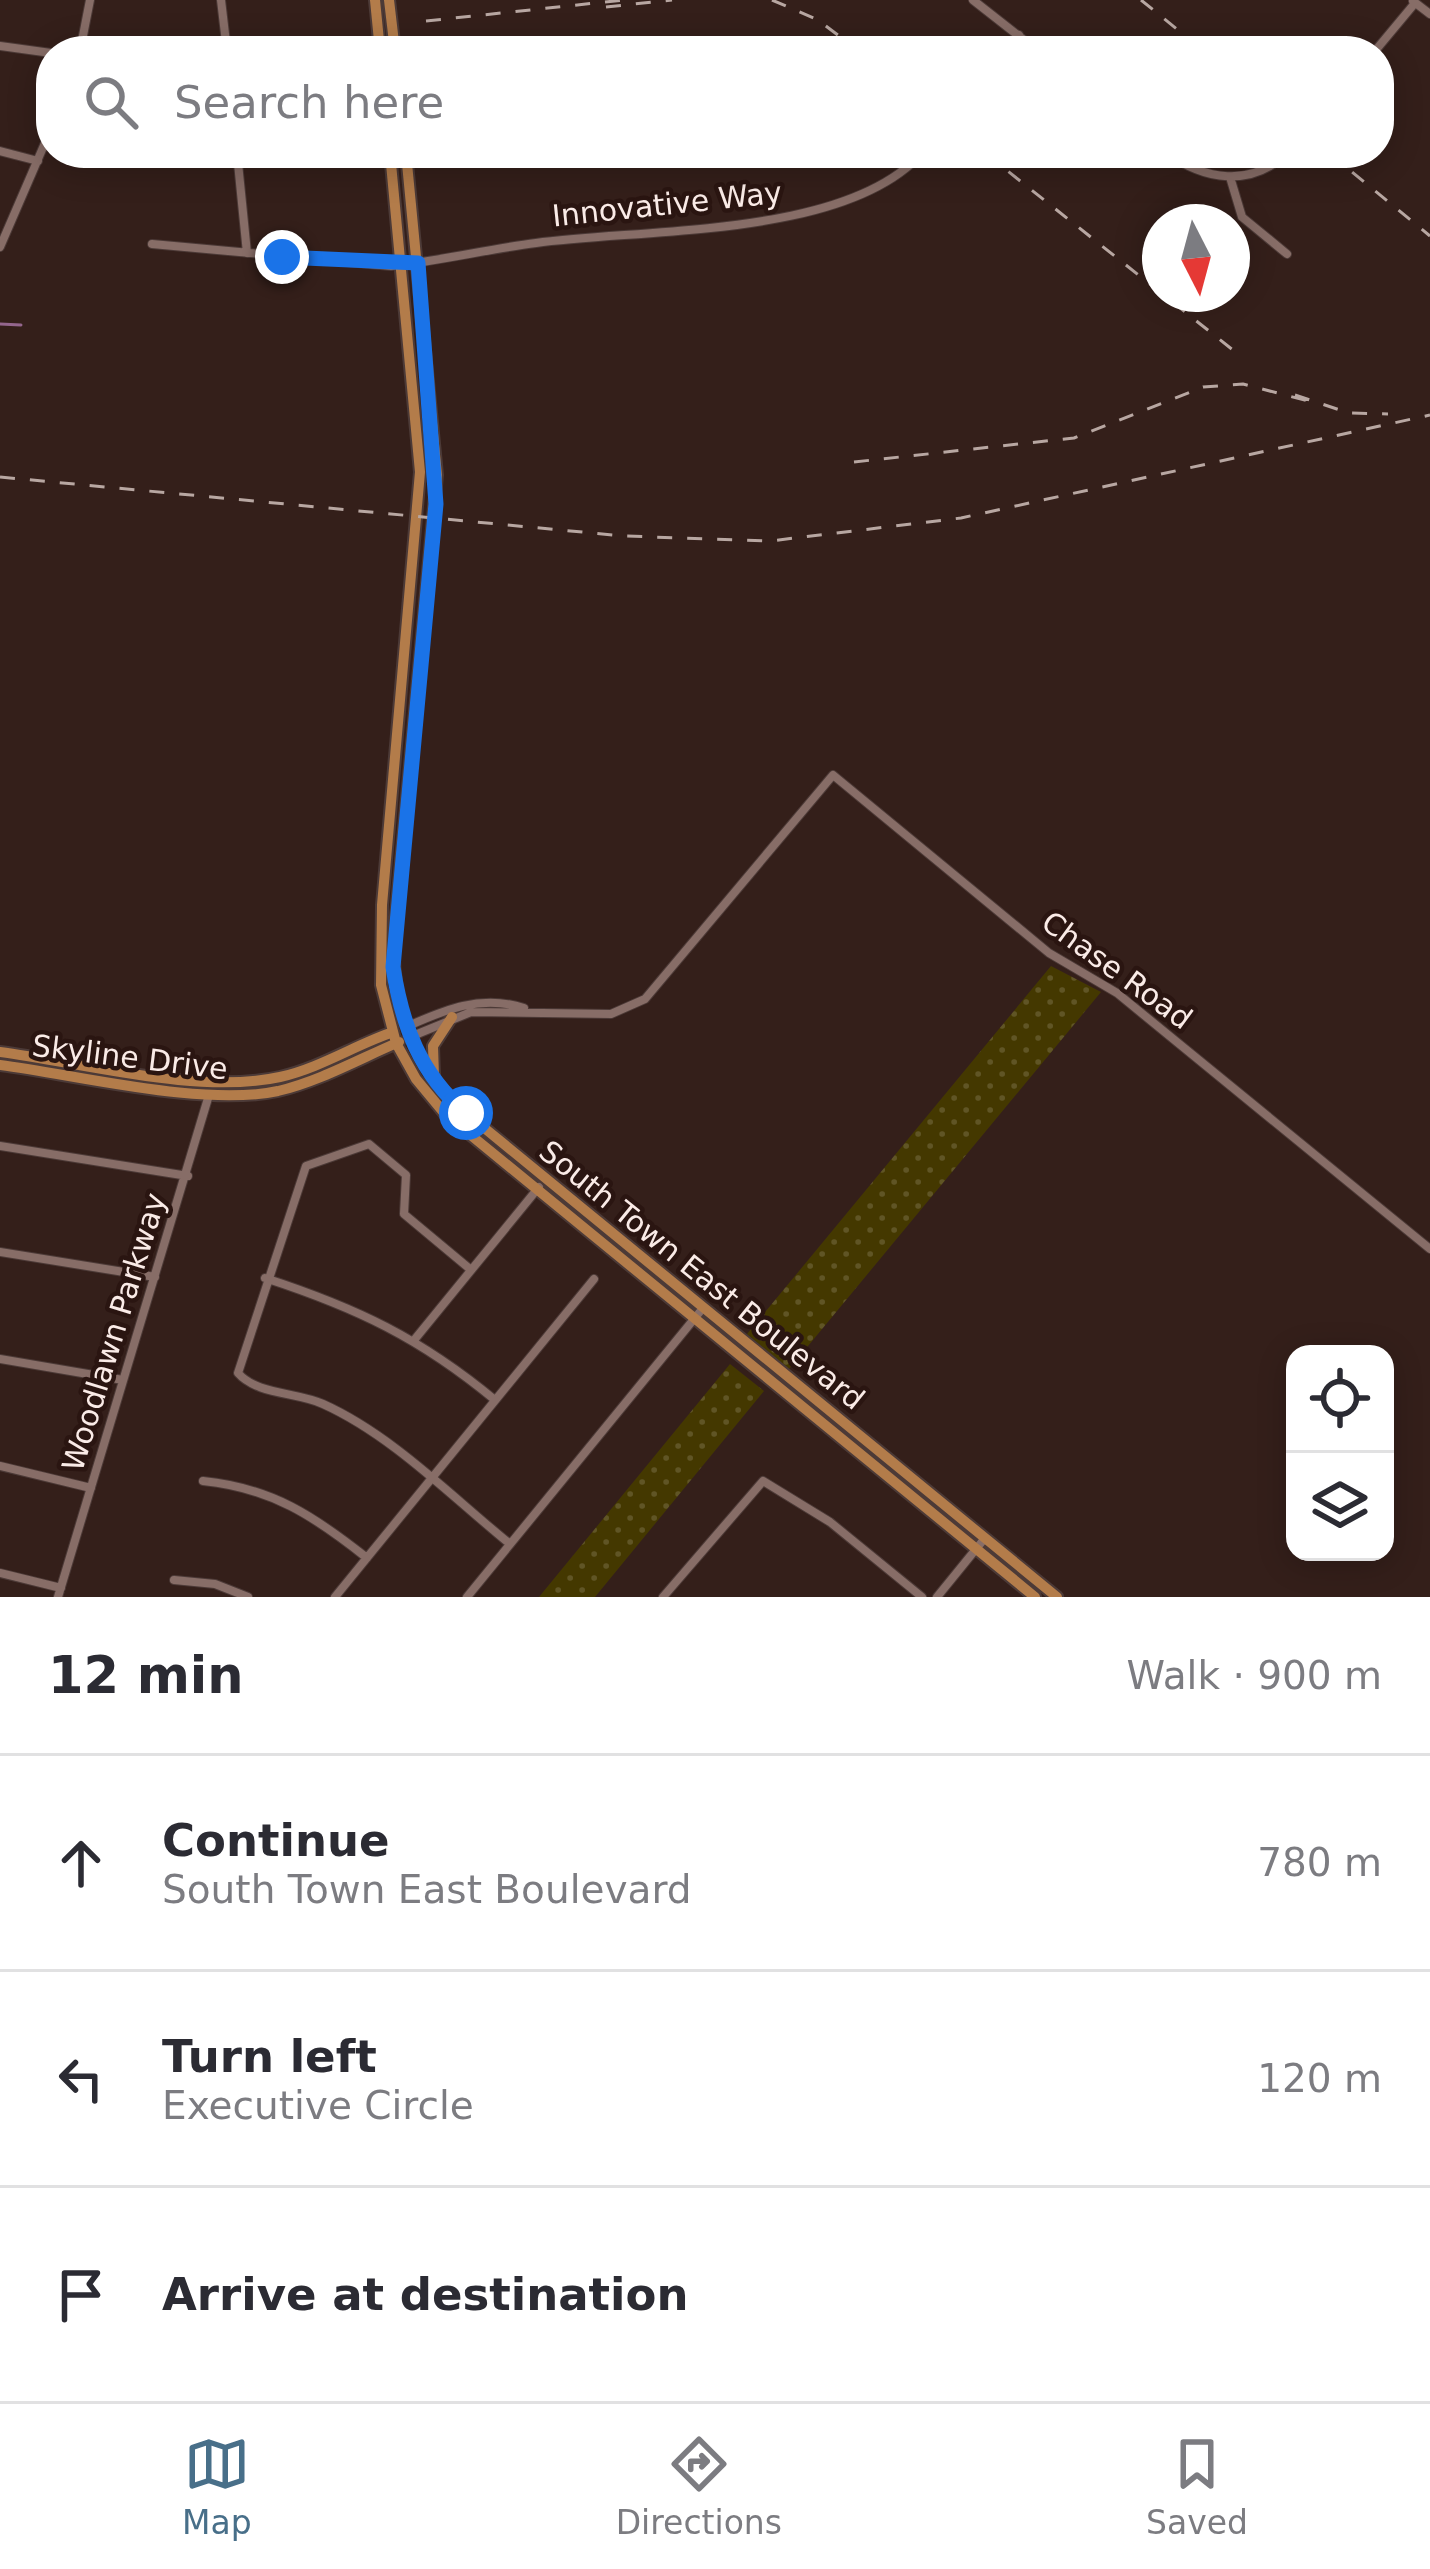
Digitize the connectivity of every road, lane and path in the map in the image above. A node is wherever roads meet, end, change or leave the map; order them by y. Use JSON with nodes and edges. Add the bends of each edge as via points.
{"nodes":[{"id":1,"x":90,"y":0,"type":"edge"},
{"id":2,"x":221,"y":0,"type":"edge"},
{"id":3,"x":375,"y":0,"type":"edge"},
{"id":4,"x":389,"y":0,"type":"edge"},
{"id":5,"x":973,"y":0,"type":"edge"},
{"id":6,"x":1413,"y":1,"type":"edge"},
{"id":7,"x":1429,"y":12,"type":"edge"},
{"id":8,"x":393,"y":35,"type":"joint"},
{"id":9,"x":1019,"y":35,"type":"edge"},
{"id":10,"x":83,"y":36,"type":"edge"},
{"id":11,"x":225,"y":36,"type":"edge"},
{"id":12,"x":379,"y":36,"type":"edge"},
{"id":13,"x":386,"y":36,"type":"edge"},
{"id":14,"x":1386,"y":36,"type":"edge"},
{"id":15,"x":0,"y":46,"type":"edge"},
{"id":16,"x":36,"y":51,"type":"edge"},
{"id":17,"x":0,"y":151,"type":"edge"},
{"id":18,"x":36,"y":160,"type":"edge"},
{"id":19,"x":36,"y":166,"type":"edge"},
{"id":20,"x":238,"y":168,"type":"edge"},
{"id":21,"x":392,"y":168,"type":"edge"},
{"id":22,"x":408,"y":168,"type":"edge"},
{"id":23,"x":904,"y":168,"type":"edge"},
{"id":24,"x":1191,"y":168,"type":"edge"},
{"id":25,"x":1263,"y":168,"type":"edge"},
{"id":26,"x":1230,"y":177,"type":"junction"},
{"id":27,"x":152,"y":244,"type":"dead end"},
{"id":28,"x":0,"y":247,"type":"edge"},
{"id":29,"x":247,"y":253,"type":"junction"},
{"id":30,"x":1288,"y":254,"type":"dead end"},
{"id":31,"x":418,"y":263,"type":"junction"},
{"id":32,"x":403,"y":265,"type":"junction"},
{"id":33,"x":429,"y":378,"type":"junction"},
{"id":34,"x":412,"y":380,"type":"junction"},
{"id":35,"x":833,"y":775,"type":"joint"},
{"id":36,"x":525,"y":1009,"type":"junction"},
{"id":37,"x":452,"y":1017,"type":"junction"},
{"id":38,"x":408,"y":1032,"type":"junction"},
{"id":39,"x":394,"y":1038,"type":"junction"},
{"id":40,"x":0,"y":1052,"type":"edge"},
{"id":41,"x":0,"y":1064,"type":"edge"},
{"id":42,"x":436,"y":1085,"type":"junction"},
{"id":43,"x":210,"y":1088,"type":"junction"},
{"id":44,"x":0,"y":1146,"type":"edge"},
{"id":45,"x":188,"y":1176,"type":"junction"},
{"id":46,"x":542,"y":1183,"type":"junction"},
{"id":47,"x":1430,"y":1249,"type":"edge"},
{"id":48,"x":0,"y":1252,"type":"edge"},
{"id":49,"x":470,"y":1269,"type":"junction"},
{"id":50,"x":155,"y":1277,"type":"junction"},
{"id":51,"x":265,"y":1278,"type":"junction"},
{"id":52,"x":594,"y":1279,"type":"dead end"},
{"id":53,"x":699,"y":1313,"type":"junction"},
{"id":54,"x":415,"y":1339,"type":"junction"},
{"id":55,"x":0,"y":1359,"type":"edge"},
{"id":56,"x":123,"y":1380,"type":"junction"},
{"id":57,"x":495,"y":1400,"type":"junction"},
{"id":58,"x":0,"y":1466,"type":"edge"},
{"id":59,"x":431,"y":1480,"type":"junction"},
{"id":60,"x":203,"y":1481,"type":"dead end"},
{"id":61,"x":91,"y":1488,"type":"junction"},
{"id":62,"x":981,"y":1543,"type":"junction"},
{"id":63,"x":510,"y":1544,"type":"junction"},
{"id":64,"x":367,"y":1558,"type":"junction"},
{"id":65,"x":0,"y":1573,"type":"edge"},
{"id":66,"x":174,"y":1580,"type":"dead end"},
{"id":67,"x":60,"y":1593,"type":"edge"},
{"id":68,"x":248,"y":1597,"type":"edge"},
{"id":69,"x":335,"y":1597,"type":"edge"},
{"id":70,"x":467,"y":1597,"type":"edge"},
{"id":71,"x":663,"y":1597,"type":"edge"},
{"id":72,"x":922,"y":1597,"type":"edge"},
{"id":73,"x":937,"y":1597,"type":"edge"},
{"id":74,"x":1035,"y":1597,"type":"edge"},
{"id":75,"x":1057,"y":1597,"type":"edge"}],
"edges":[{"from":1,"to":10,"type":"street"},
{"from":2,"to":11,"type":"street"},
{"from":3,"to":12,"type":"main road"},
{"from":4,"to":8,"type":"main road"},
{"from":5,"to":9,"type":"street"},
{"from":6,"to":7,"type":"street"},
{"from":6,"to":14,"type":"street"},
{"from":8,"to":13,"type":"main road"},
{"from":15,"to":16,"type":"street"},
{"from":17,"to":18,"type":"street"},
{"from":19,"to":28,"type":"street"},
{"from":20,"to":29,"type":"street"},
{"from":21,"to":32,"type":"main road","name":"South Town East Boulevard"},
{"from":22,"to":31,"type":"main road","name":"South Town East Boulevard"},
{"from":23,"to":31,"type":"street","name":"Innovative Way","via":[[883,186],[813,212]]},
{"from":24,"to":26,"type":"street"},
{"from":25,"to":26,"type":"street"},
{"from":26,"to":30,"type":"street","via":[[1242,217]]},
{"from":27,"to":29,"type":"street","name":"Innovative Way"},
{"from":29,"to":32,"type":"street","name":"Innovative Way"},
{"from":31,"to":32,"type":"street","name":"Innovative Way"},
{"from":31,"to":33,"type":"main road","name":"South Town East Boulevard"},
{"from":32,"to":34,"type":"main road","name":"South Town East Boulevard"},
{"from":33,"to":34,"type":"main road"},
{"from":33,"to":38,"type":"main road","name":"South Town East Boulevard","via":[[436,504],[393,967]]},
{"from":34,"to":39,"type":"main road","name":"South Town East Boulevard","via":[[419,499],[382,905],[382,985]]},
{"from":35,"to":36,"type":"street","name":"Skyline Drive","via":[[645,999],[611,1014]]},
{"from":35,"to":47,"type":"street","name":"Chase Road"},
{"from":36,"to":37,"type":"street","name":"Skyline Drive"},
{"from":36,"to":38,"type":"street","name":"Skyline Drive","via":[[460,1005]]},
{"from":37,"to":38,"type":"street","name":"Skyline Drive"},
{"from":37,"to":42,"type":"main road","via":[[431,1057]]},
{"from":38,"to":39,"type":"main road","name":"Skyline Drive"},
{"from":38,"to":42,"type":"main road","name":"South Town East Boulevard"},
{"from":39,"to":43,"type":"main road","name":"Skyline Drive","via":[[296,1073]]},
{"from":39,"to":46,"type":"main road","name":"South Town East Boulevard","via":[[445,1114]]},
{"from":40,"to":43,"type":"main road","name":"Skyline Drive"},
{"from":41,"to":43,"type":"main road","name":"Skyline Drive"},
{"from":42,"to":46,"type":"main road","name":"South Town East Boulevard"},
{"from":43,"to":45,"type":"street","name":"Woodlawn Parkway"},
{"from":44,"to":45,"type":"street"},
{"from":45,"to":50,"type":"street","name":"Woodlawn Parkway"},
{"from":46,"to":49,"type":"street"},
{"from":46,"to":53,"type":"main road","name":"South Town East Boulevard"},
{"from":48,"to":50,"type":"street"},
{"from":49,"to":51,"type":"street","via":[[404,1214],[406,1175],[369,1144],[306,1166]]},
{"from":49,"to":54,"type":"street"},
{"from":50,"to":56,"type":"street","name":"Woodlawn Parkway"},
{"from":51,"to":54,"type":"street","via":[[358,1309]]},
{"from":51,"to":59,"type":"street","via":[[238,1373],[248,1384],[322,1404]]},
{"from":52,"to":57,"type":"street"},
{"from":53,"to":62,"type":"main road","name":"South Town East Boulevard"},
{"from":53,"to":63,"type":"street"},
{"from":54,"to":57,"type":"street"},
{"from":55,"to":56,"type":"street"},
{"from":56,"to":61,"type":"street","name":"Woodlawn Parkway"},
{"from":57,"to":59,"type":"street"},
{"from":58,"to":61,"type":"street"},
{"from":59,"to":63,"type":"street"},
{"from":59,"to":64,"type":"street"},
{"from":60,"to":64,"type":"street","via":[[265,1491],[307,1511]]},
{"from":61,"to":67,"type":"street","name":"Woodlawn Parkway"},
{"from":62,"to":73,"type":"street"},
{"from":62,"to":74,"type":"main road","name":"South Town East Boulevard"},
{"from":62,"to":75,"type":"main road","name":"South Town East Boulevard"},
{"from":63,"to":70,"type":"street"},
{"from":64,"to":69,"type":"street"},
{"from":65,"to":67,"type":"street"},
{"from":66,"to":68,"type":"street"},
{"from":71,"to":72,"type":"street","via":[[763,1481],[830,1522]]}]}
